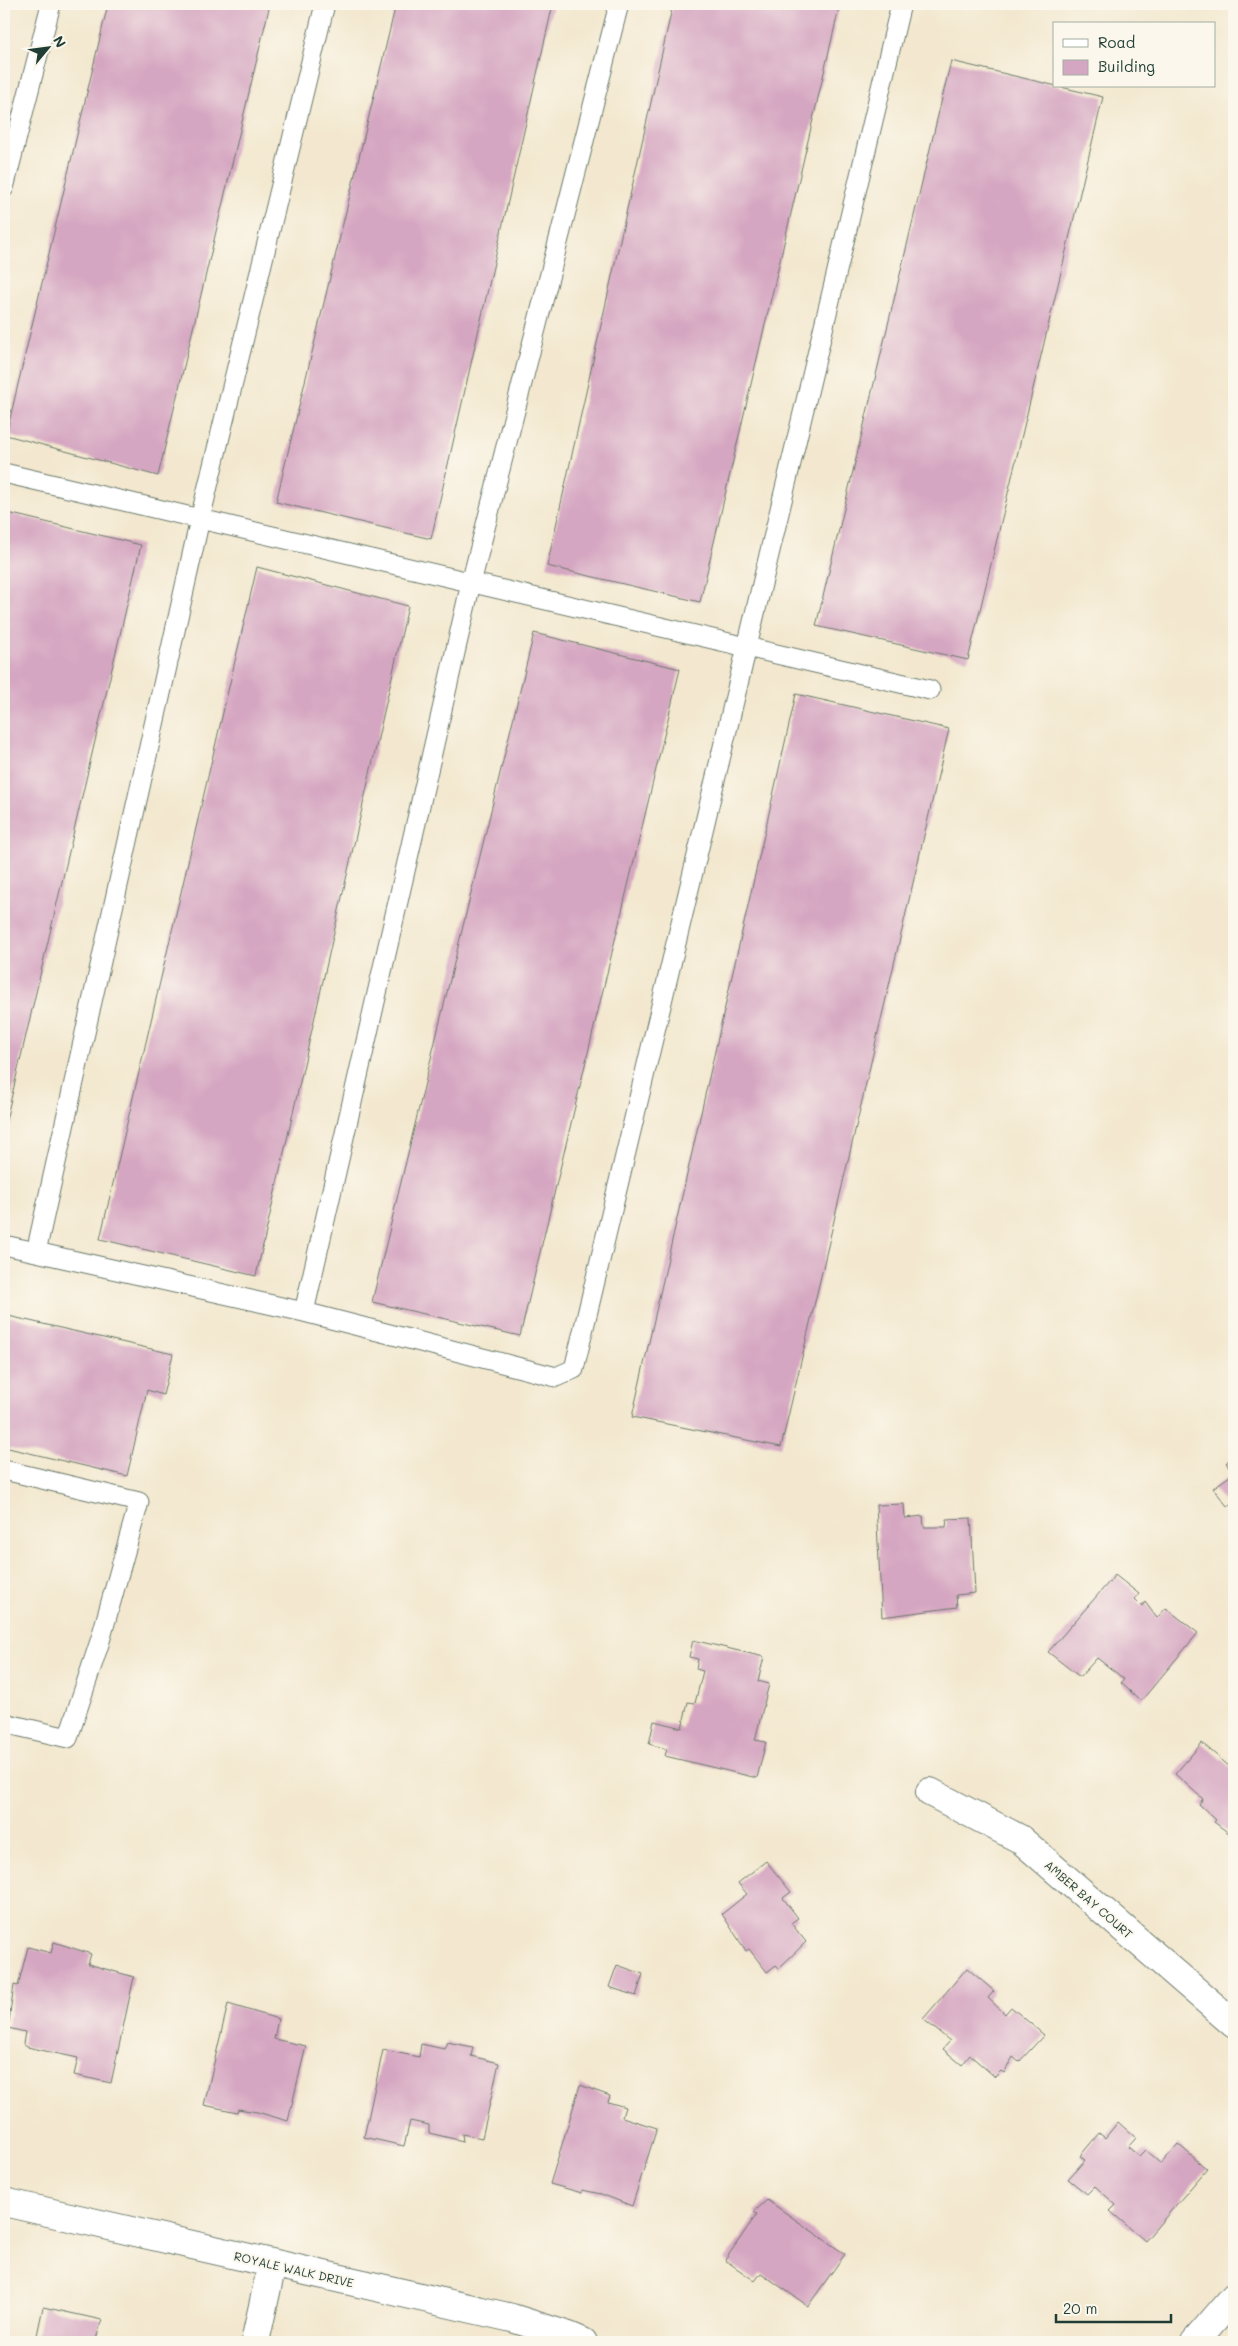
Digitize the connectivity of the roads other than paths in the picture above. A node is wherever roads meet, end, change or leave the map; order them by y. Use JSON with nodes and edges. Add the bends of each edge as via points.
{"nodes":[{"id":1,"x":51,"y":4,"type":"edge"},
{"id":2,"x":325,"y":4,"type":"edge"},
{"id":3,"x":620,"y":4,"type":"edge"},
{"id":4,"x":902,"y":4,"type":"edge"},
{"id":5,"x":4,"y":188,"type":"edge"},
{"id":6,"x":4,"y":473,"type":"edge"},
{"id":7,"x":200,"y":519,"type":"junction"},
{"id":8,"x":471,"y":583,"type":"junction"},
{"id":9,"x":747,"y":647,"type":"junction"},
{"id":10,"x":930,"y":690,"type":"dead end"},
{"id":11,"x":4,"y":1245,"type":"edge"},
{"id":12,"x":36,"y":1252,"type":"junction"},
{"id":13,"x":304,"y":1312,"type":"junction"},
{"id":14,"x":4,"y":1470,"type":"edge"},
{"id":15,"x":4,"y":1723,"type":"edge"},
{"id":16,"x":930,"y":1792,"type":"dead end"},
{"id":17,"x":1234,"y":2024,"type":"edge"},
{"id":18,"x":4,"y":2202,"type":"edge"},
{"id":19,"x":272,"y":2265,"type":"junction"},
{"id":20,"x":1234,"y":2297,"type":"edge"},
{"id":21,"x":254,"y":2342,"type":"edge"},
{"id":22,"x":583,"y":2342,"type":"edge"},
{"id":23,"x":1195,"y":2342,"type":"edge"}],
"edges":[{"from":1,"to":5,"type":"lane"},
{"from":2,"to":7,"type":"lane"},
{"from":3,"to":8,"type":"lane"},
{"from":4,"to":9,"type":"lane"},
{"from":6,"to":7,"type":"lane"},
{"from":7,"to":8,"type":"lane"},
{"from":7,"to":12,"type":"lane"},
{"from":8,"to":9,"type":"lane"},
{"from":8,"to":13,"type":"lane"},
{"from":9,"to":10,"type":"lane"},
{"from":9,"to":13,"type":"lane","via":[[574,1369],[556,1377]]},
{"from":11,"to":12,"type":"lane"},
{"from":12,"to":13,"type":"lane"},
{"from":14,"to":15,"type":"lane","via":[[139,1502],[100,1641],[68,1738]]},
{"from":16,"to":17,"type":"street","name":"AMBER BAY COURT","via":[[1020,1839]]},
{"from":18,"to":19,"type":"street","name":"ROYALE WALK DRIVE"},
{"from":19,"to":21,"type":"street"},
{"from":19,"to":22,"type":"street","name":"ROYALE WALK DRIVE","via":[[512,2318]]},
{"from":20,"to":23,"type":"street"}]}
